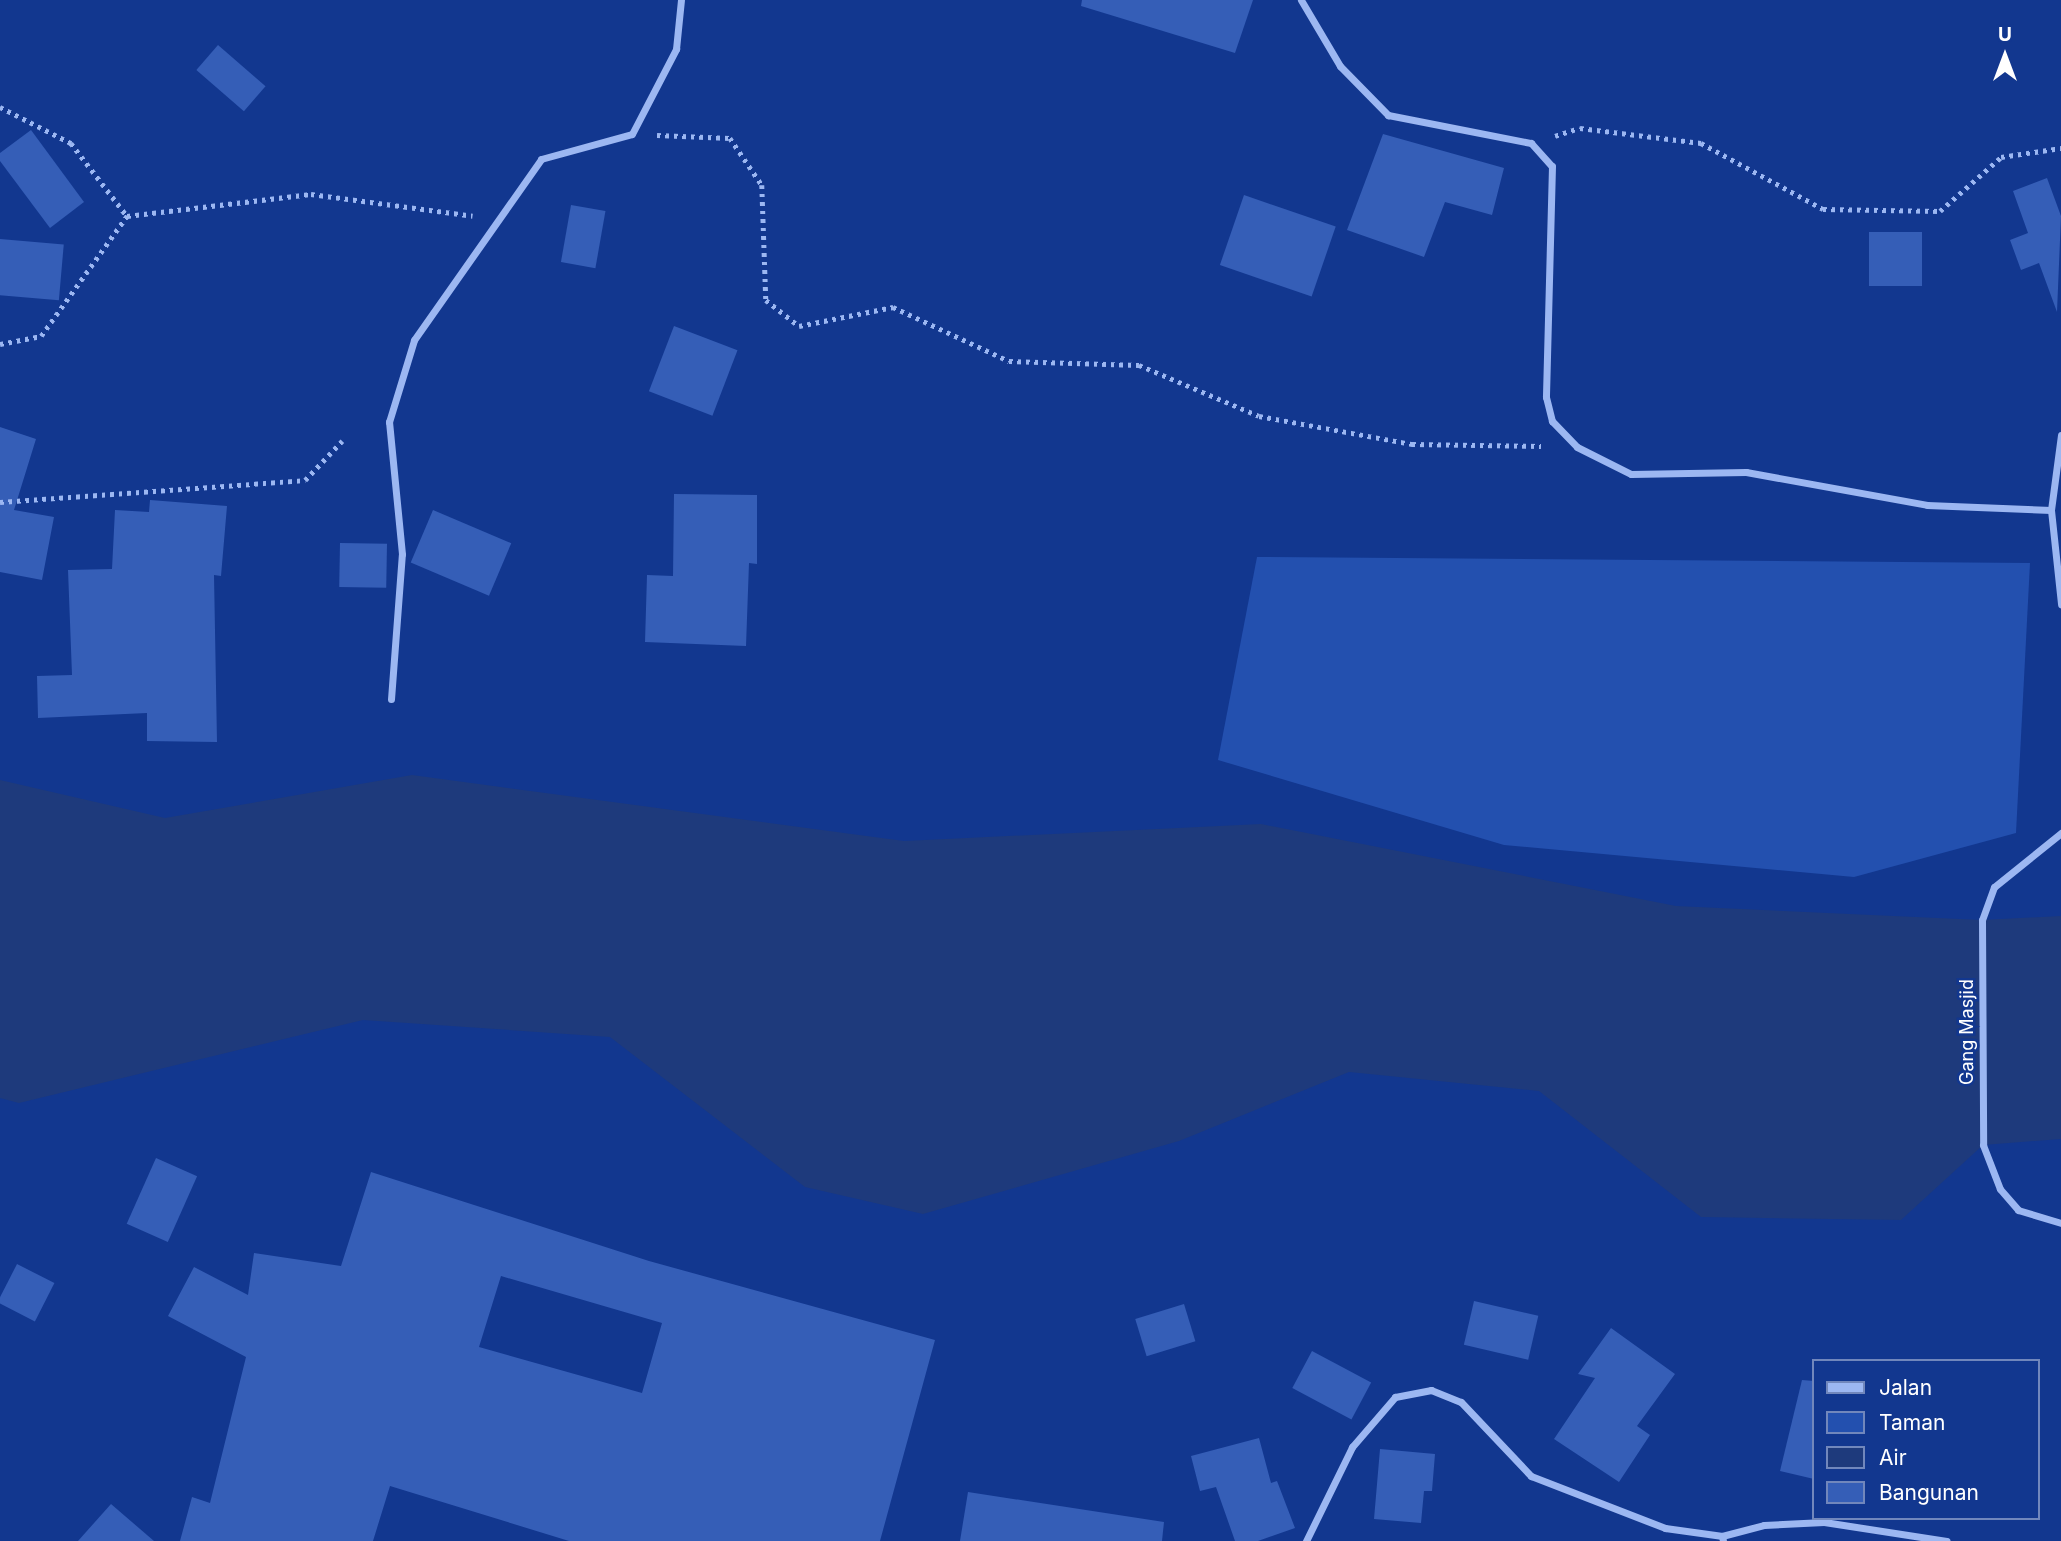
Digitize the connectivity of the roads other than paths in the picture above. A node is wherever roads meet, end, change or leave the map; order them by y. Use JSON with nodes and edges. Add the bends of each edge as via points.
{"nodes":[{"id":1,"x":681,"y":0,"type":"edge"},
{"id":2,"x":1301,"y":0,"type":"edge"},
{"id":3,"x":2061,"y":435,"type":"edge"},
{"id":4,"x":2051,"y":510,"type":"junction"},
{"id":5,"x":2061,"y":604,"type":"edge"},
{"id":6,"x":391,"y":699,"type":"dead end"},
{"id":7,"x":2061,"y":833,"type":"edge"},
{"id":8,"x":2061,"y":1223,"type":"edge"},
{"id":9,"x":1722,"y":1539,"type":"edge"},
{"id":10,"x":1306,"y":1541,"type":"edge"},
{"id":11,"x":1947,"y":1541,"type":"edge"}],
"edges":[{"from":1,"to":6,"type":"street","via":[[676,49],[632,134],[541,159],[414,340],[389,422],[402,554]]},
{"from":2,"to":4,"type":"street","via":[[1340,66],[1388,115],[1531,143],[1552,166],[1555,187],[1546,397],[1552,421],[1577,447],[1631,474],[1746,472],[1927,505]]},
{"from":3,"to":4,"type":"street"},
{"from":4,"to":5,"type":"street"},
{"from":7,"to":8,"type":"street","name":"Gang Masjid","via":[[1994,887],[1982,920],[1983,1145],[2000,1189],[2018,1210]]},
{"from":9,"to":10,"type":"street","via":[[1665,1528],[1531,1476],[1461,1402],[1431,1390],[1395,1397],[1352,1447]]},
{"from":9,"to":11,"type":"street","via":[[1764,1525],[1824,1522]]}]}
